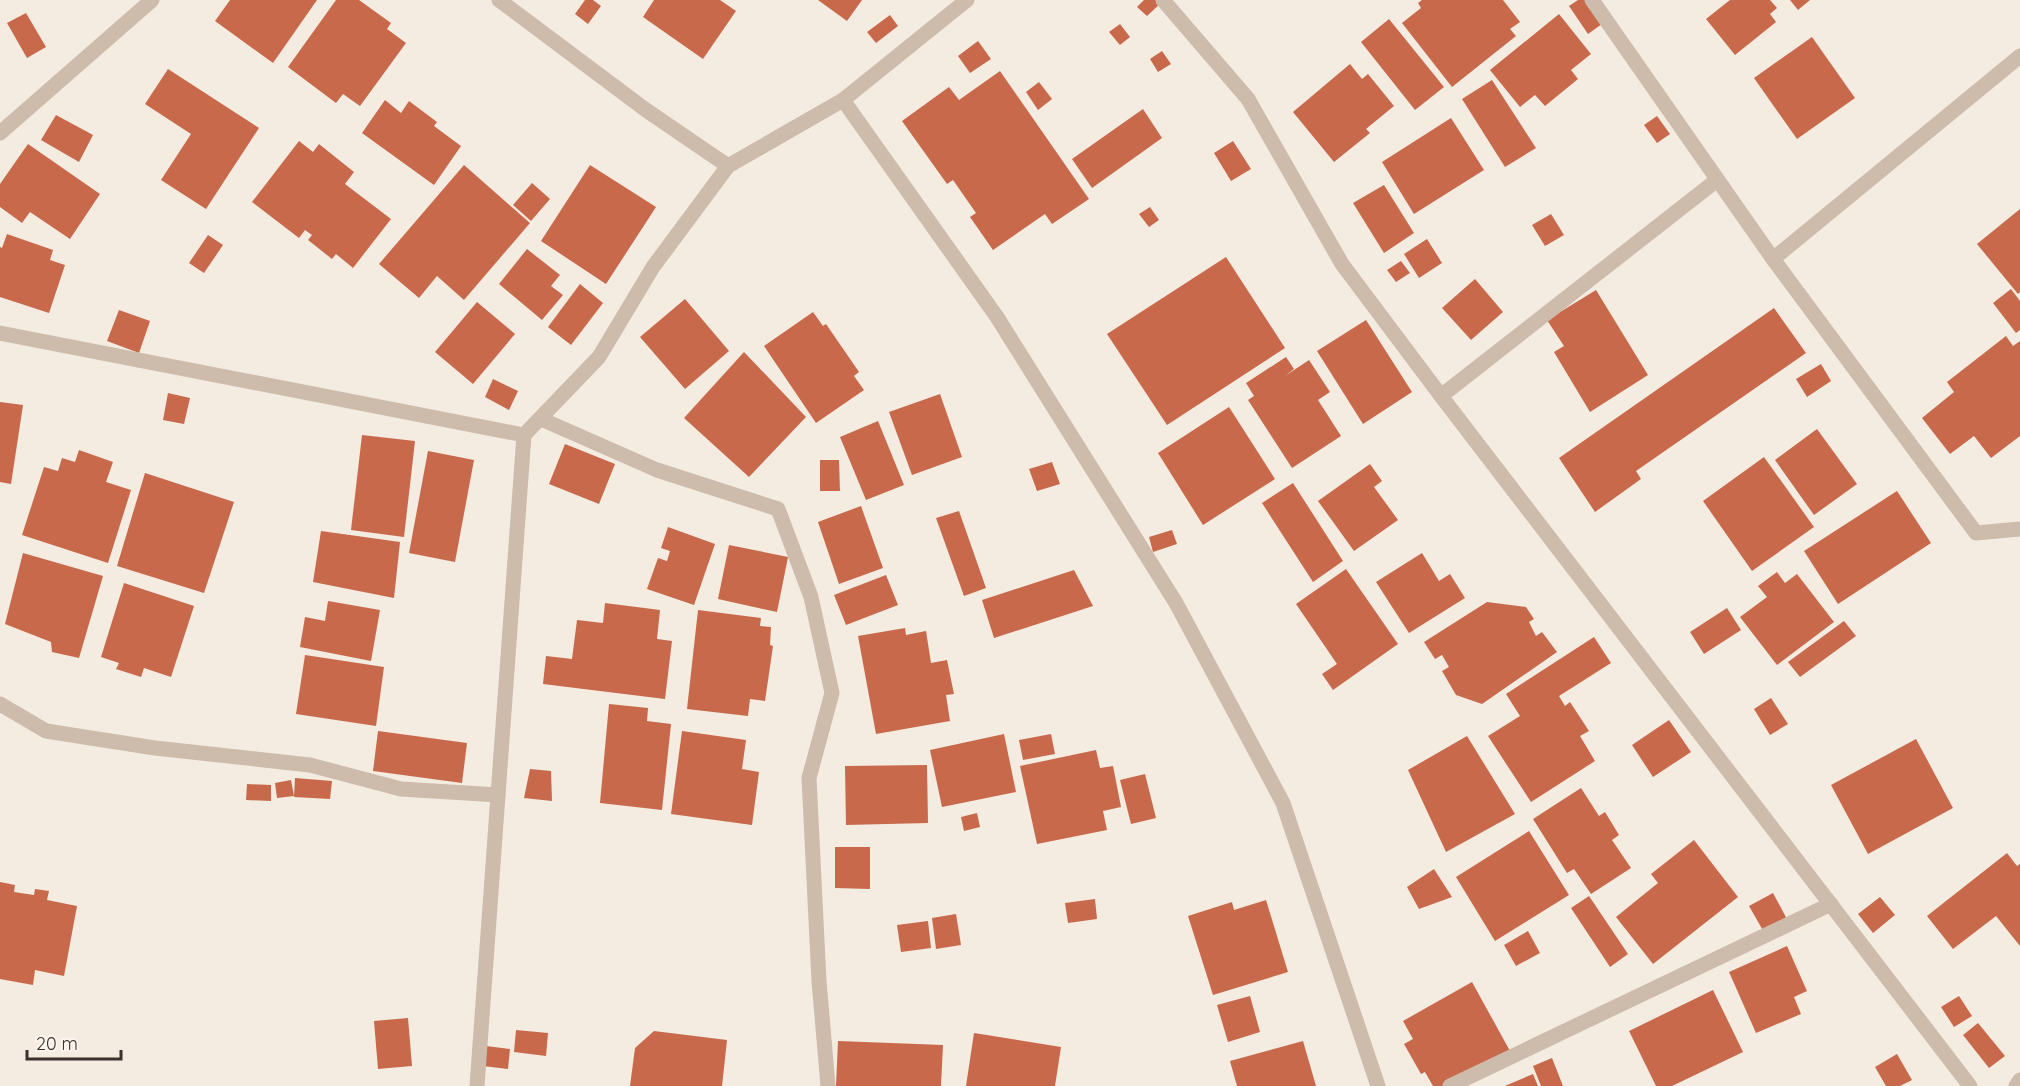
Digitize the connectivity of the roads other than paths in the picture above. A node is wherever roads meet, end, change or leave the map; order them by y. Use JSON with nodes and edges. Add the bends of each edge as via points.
{"nodes":[{"id":1,"x":152,"y":0,"type":"edge"},
{"id":2,"x":500,"y":0,"type":"edge"},
{"id":3,"x":967,"y":0,"type":"edge"},
{"id":4,"x":1163,"y":0,"type":"edge"},
{"id":5,"x":1592,"y":0,"type":"edge"},
{"id":6,"x":2020,"y":56,"type":"edge"},
{"id":7,"x":843,"y":100,"type":"junction"},
{"id":8,"x":0,"y":133,"type":"edge"},
{"id":9,"x":728,"y":166,"type":"junction"},
{"id":10,"x":1717,"y":180,"type":"junction"},
{"id":11,"x":1773,"y":259,"type":"junction"},
{"id":12,"x":0,"y":333,"type":"edge"},
{"id":13,"x":1441,"y":396,"type":"junction"},
{"id":14,"x":541,"y":419,"type":"junction"},
{"id":15,"x":524,"y":435,"type":"junction"},
{"id":16,"x":2020,"y":529,"type":"edge"},
{"id":17,"x":0,"y":704,"type":"edge"},
{"id":18,"x":498,"y":795,"type":"junction"},
{"id":19,"x":1831,"y":904,"type":"junction"},
{"id":20,"x":2020,"y":1080,"type":"edge"},
{"id":21,"x":477,"y":1086,"type":"edge"},
{"id":22,"x":828,"y":1086,"type":"edge"},
{"id":23,"x":1378,"y":1086,"type":"edge"},
{"id":24,"x":1450,"y":1086,"type":"edge"},
{"id":25,"x":1970,"y":1086,"type":"edge"},
{"id":26,"x":2016,"y":1086,"type":"edge"}],
"edges":[{"from":1,"to":8,"type":"street"},
{"from":2,"to":9,"type":"street"},
{"from":3,"to":7,"type":"street"},
{"from":4,"to":13,"type":"street","via":[[1248,99],[1342,264]]},
{"from":5,"to":10,"type":"street"},
{"from":6,"to":11,"type":"street"},
{"from":7,"to":9,"type":"street"},
{"from":7,"to":23,"type":"street","via":[[997,317],[1187,624],[1283,803]]},
{"from":9,"to":14,"type":"street","via":[[653,267],[599,357]]},
{"from":10,"to":11,"type":"street"},
{"from":10,"to":13,"type":"street"},
{"from":11,"to":16,"type":"street","via":[[1976,533]]},
{"from":12,"to":15,"type":"street"},
{"from":13,"to":19,"type":"street"},
{"from":14,"to":15,"type":"street"},
{"from":14,"to":22,"type":"street","via":[[657,470],[778,509],[811,597],[832,693],[809,778]]},
{"from":15,"to":18,"type":"street"},
{"from":17,"to":18,"type":"street","via":[[46,731],[310,765],[401,789]]},
{"from":18,"to":21,"type":"street"},
{"from":19,"to":24,"type":"street"},
{"from":19,"to":25,"type":"street"},
{"from":20,"to":26,"type":"street"}]}
